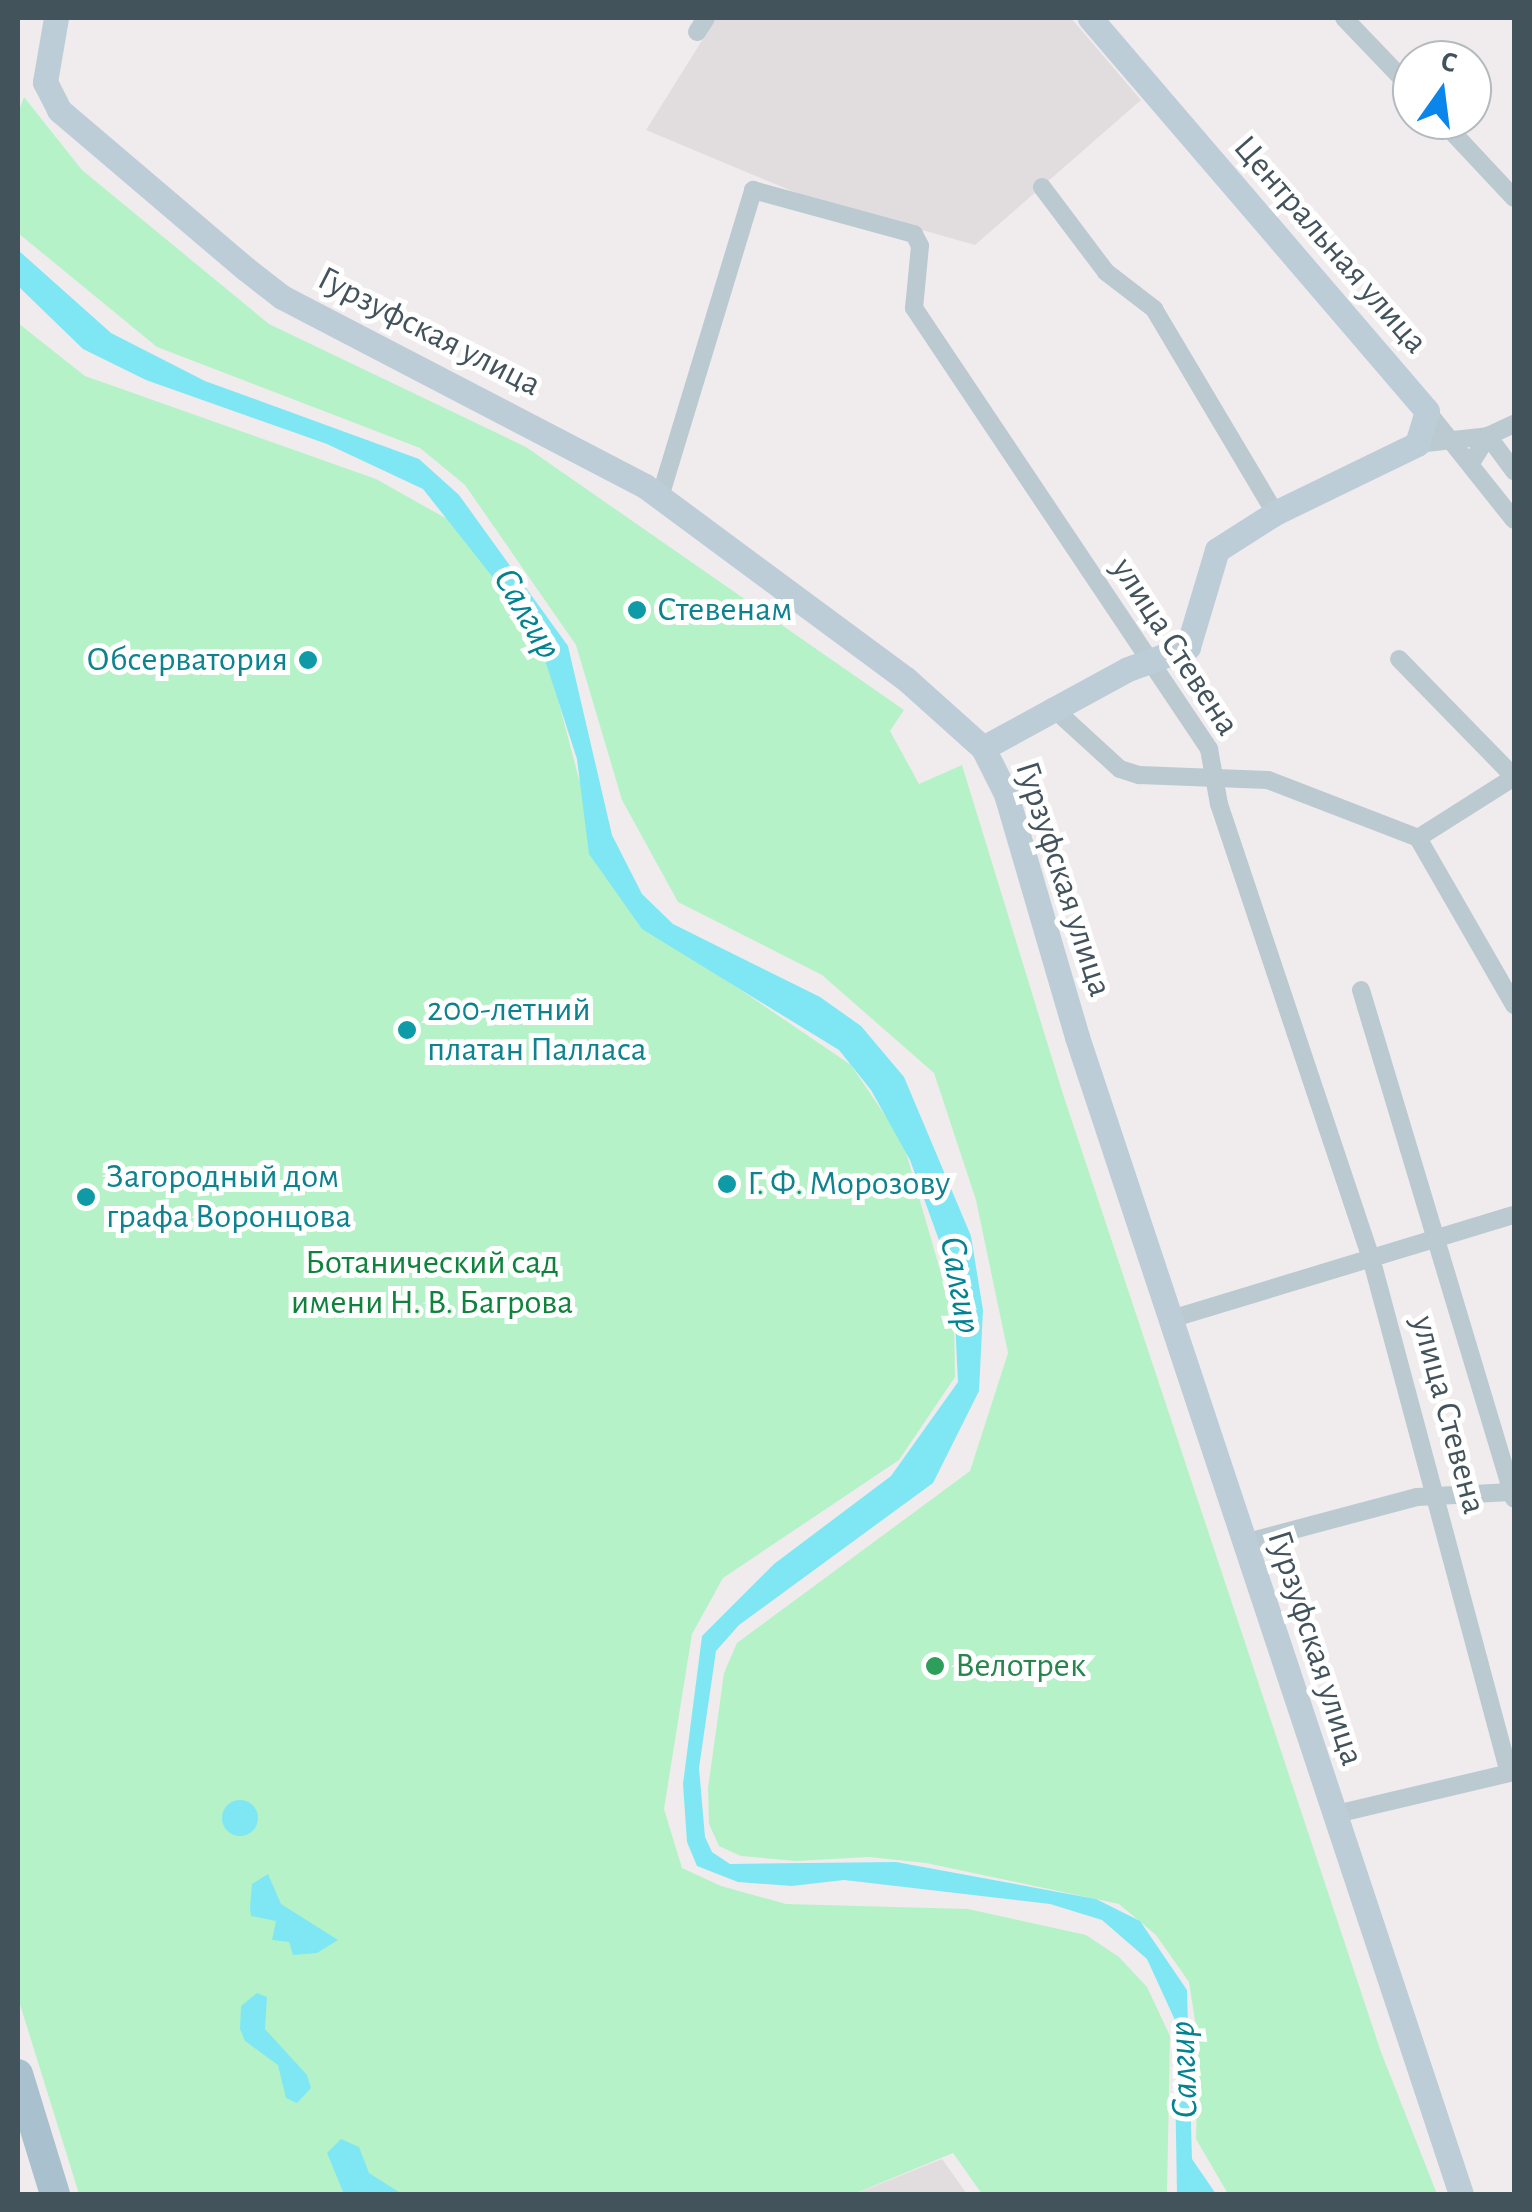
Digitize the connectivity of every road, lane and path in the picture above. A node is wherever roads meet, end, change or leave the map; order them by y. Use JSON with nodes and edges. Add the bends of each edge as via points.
{"nodes":[{"id":1,"x":56,"y":18,"type":"edge"},
{"id":2,"x":1090,"y":18,"type":"edge"},
{"id":3,"x":1344,"y":18,"type":"edge"},
{"id":4,"x":1392,"y":68,"type":"edge"},
{"id":5,"x":1460,"y":140,"type":"edge"},
{"id":6,"x":1042,"y":187,"type":"dead end"},
{"id":7,"x":1514,"y":198,"type":"edge"},
{"id":8,"x":1427,"y":411,"type":"junction"},
{"id":9,"x":1514,"y":424,"type":"edge"},
{"id":10,"x":1488,"y":436,"type":"junction"},
{"id":11,"x":1452,"y":440,"type":"junction"},
{"id":12,"x":1417,"y":444,"type":"junction"},
{"id":13,"x":1471,"y":463,"type":"junction"},
{"id":14,"x":1514,"y":471,"type":"edge"},
{"id":15,"x":660,"y":497,"type":"junction"},
{"id":16,"x":1275,"y":513,"type":"junction"},
{"id":17,"x":1514,"y":520,"type":"edge"},
{"id":18,"x":1398,"y":660,"type":"dead end"},
{"id":19,"x":1148,"y":662,"type":"junction"},
{"id":20,"x":1052,"y":708,"type":"junction"},
{"id":21,"x":983,"y":748,"type":"junction"},
{"id":22,"x":1214,"y":776,"type":"junction"},
{"id":23,"x":1513,"y":778,"type":"edge"},
{"id":24,"x":1418,"y":838,"type":"junction"},
{"id":25,"x":1361,"y":990,"type":"dead end"},
{"id":26,"x":1514,"y":1005,"type":"edge"},
{"id":27,"x":1514,"y":1215,"type":"edge"},
{"id":28,"x":1436,"y":1234,"type":"junction"},
{"id":29,"x":1370,"y":1254,"type":"junction"},
{"id":30,"x":1172,"y":1319,"type":"junction"},
{"id":31,"x":1437,"y":1494,"type":"junction"},
{"id":32,"x":1513,"y":1496,"type":"edge"},
{"id":33,"x":1244,"y":1543,"type":"junction"},
{"id":34,"x":1512,"y":1772,"type":"edge"},
{"id":35,"x":1332,"y":1814,"type":"junction"},
{"id":36,"x":18,"y":2074,"type":"edge"},
{"id":37,"x":56,"y":2194,"type":"edge"},
{"id":38,"x":1461,"y":2194,"type":"edge"}],
"edges":[{"from":1,"to":15,"type":"main road","name":"Гурзуфская улица","via":[[44,82],[59,110],[246,269],[282,297],[580,448]]},
{"from":2,"to":8,"type":"main road","name":"Центральная улица"},
{"from":3,"to":4,"type":"street"},
{"from":5,"to":7,"type":"street"},
{"from":6,"to":16,"type":"street","via":[[1106,272],[1154,309]]},
{"from":8,"to":11,"type":"street","name":"Центральная улица"},
{"from":8,"to":12,"type":"main road"},
{"from":9,"to":10,"type":"street"},
{"from":10,"to":11,"type":"street"},
{"from":10,"to":13,"type":"street"},
{"from":10,"to":14,"type":"street"},
{"from":11,"to":12,"type":"street"},
{"from":11,"to":13,"type":"street","name":"Центральная улица"},
{"from":12,"to":16,"type":"main road"},
{"from":13,"to":17,"type":"street","name":"Центральная улица"},
{"from":15,"to":19,"type":"street","name":"улица Стевена","via":[[753,190],[914,234],[920,246],[914,308]]},
{"from":15,"to":21,"type":"main road","name":"Гурзуфская улица","via":[[906,680]]},
{"from":16,"to":19,"type":"main road","via":[[1217,550],[1188,648]]},
{"from":18,"to":23,"type":"street"},
{"from":19,"to":20,"type":"main road"},
{"from":19,"to":22,"type":"street","name":"улица Стевена","via":[[1209,749]]},
{"from":20,"to":21,"type":"main road"},
{"from":20,"to":22,"type":"street","via":[[1120,768],[1139,775]]},
{"from":21,"to":30,"type":"main road","name":"Гурзуфская улица","via":[[1006,794],[1076,1037]]},
{"from":22,"to":24,"type":"street","via":[[1268,780]]},
{"from":22,"to":29,"type":"street","name":"улица Стевена"},
{"from":23,"to":24,"type":"street"},
{"from":24,"to":26,"type":"street"},
{"from":25,"to":28,"type":"street"},
{"from":27,"to":28,"type":"street"},
{"from":28,"to":29,"type":"street"},
{"from":28,"to":32,"type":"street"},
{"from":29,"to":30,"type":"street"},
{"from":29,"to":31,"type":"street","name":"улица Стевена"},
{"from":30,"to":33,"type":"main road","name":"Гурзуфская улица"},
{"from":31,"to":32,"type":"street"},
{"from":31,"to":33,"type":"street"},
{"from":31,"to":34,"type":"street","name":"улица Стевена"},
{"from":33,"to":35,"type":"main road","name":"Гурзуфская улица"},
{"from":34,"to":35,"type":"street"},
{"from":35,"to":38,"type":"main road","name":"Гурзуфская улица"},
{"from":36,"to":37,"type":"main road"}]}
